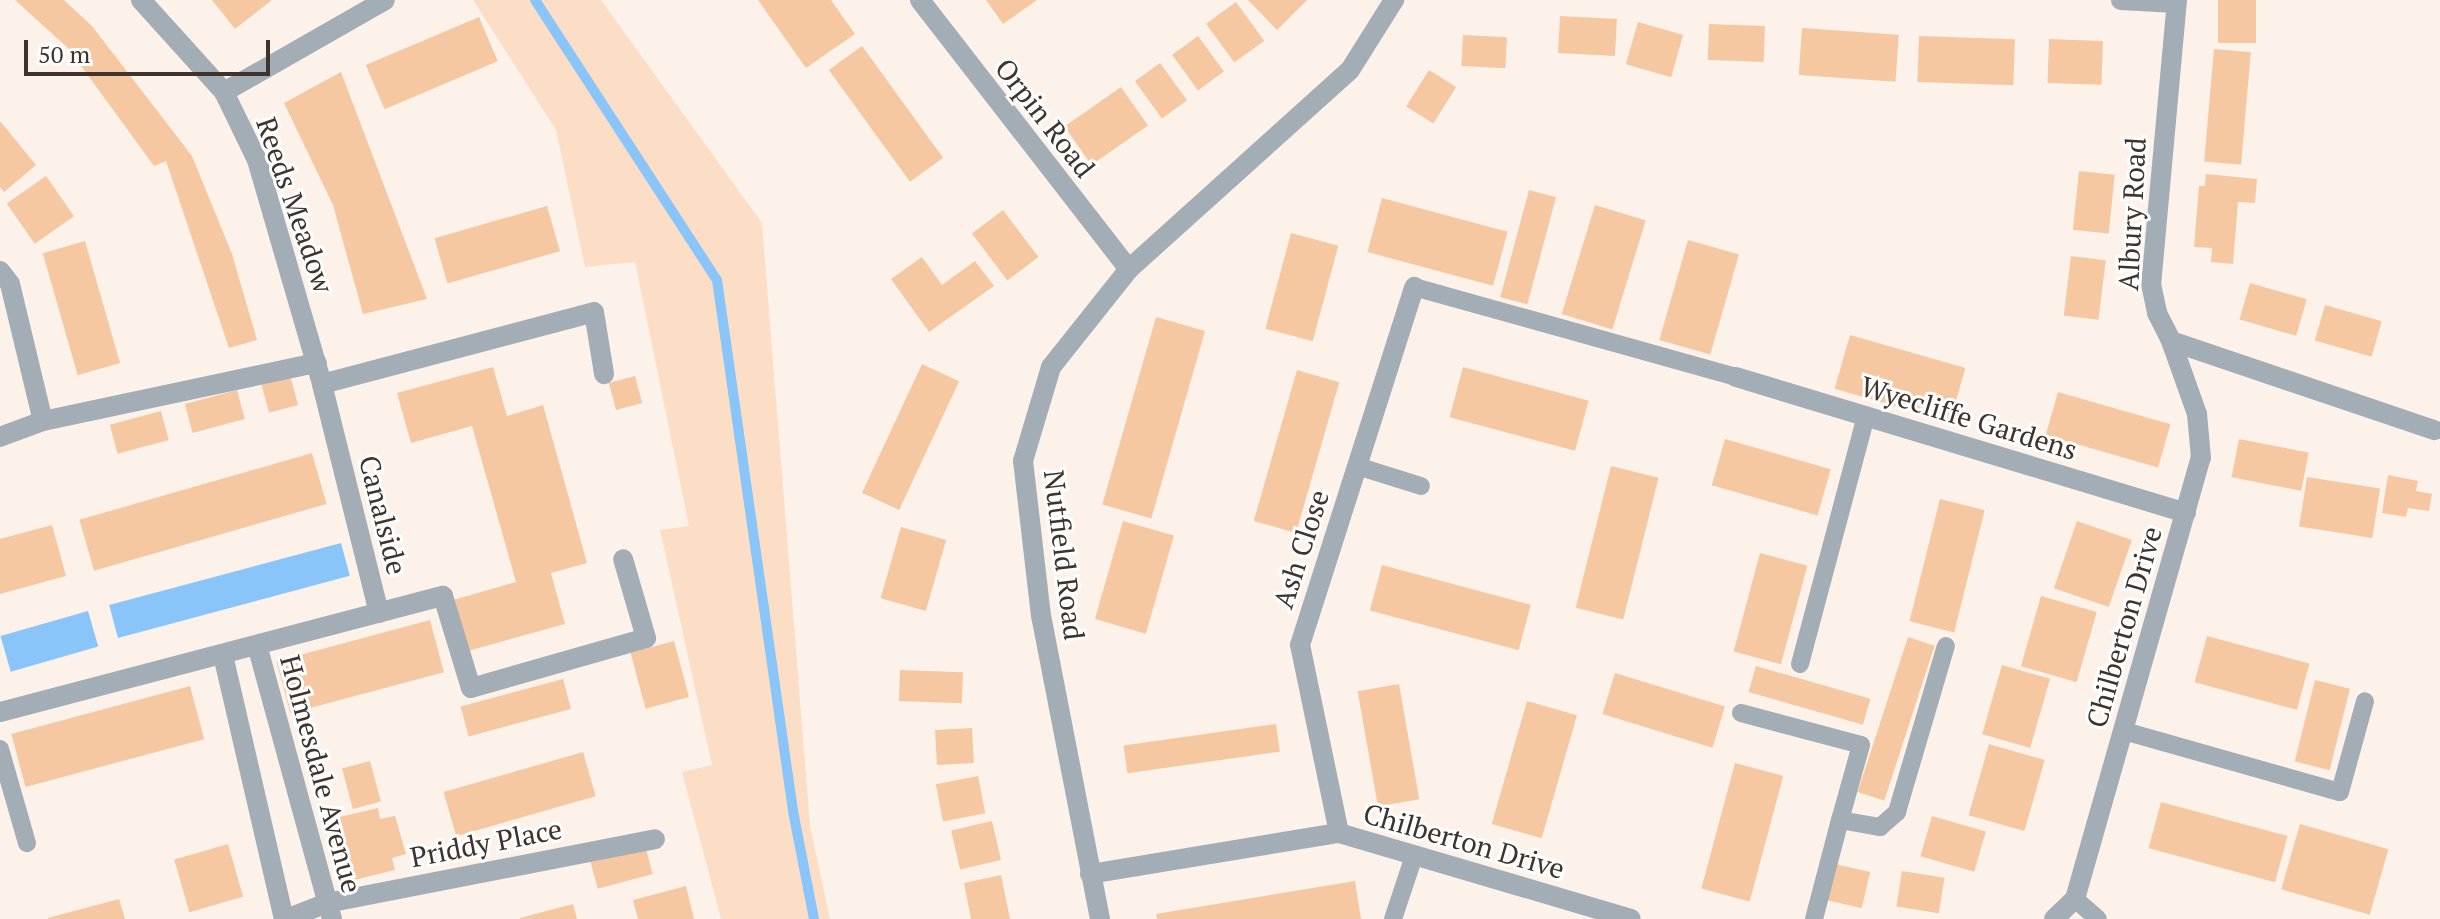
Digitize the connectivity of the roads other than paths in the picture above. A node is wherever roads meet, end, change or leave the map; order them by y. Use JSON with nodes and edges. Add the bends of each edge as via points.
{"nodes":[{"id":1,"x":141,"y":0,"type":"edge"},
{"id":2,"x":385,"y":0,"type":"edge"},
{"id":3,"x":920,"y":0,"type":"edge"},
{"id":4,"x":1394,"y":0,"type":"edge"},
{"id":5,"x":2121,"y":0,"type":"edge"},
{"id":6,"x":2176,"y":2,"type":"edge"},
{"id":7,"x":224,"y":92,"type":"junction"},
{"id":8,"x":1129,"y":269,"type":"junction"},
{"id":9,"x":0,"y":271,"type":"edge"},
{"id":10,"x":1414,"y":287,"type":"joint"},
{"id":11,"x":2171,"y":341,"type":"junction"},
{"id":12,"x":317,"y":363,"type":"junction"},
{"id":13,"x":604,"y":374,"type":"dead end"},
{"id":14,"x":1736,"y":377,"type":"joint"},
{"id":15,"x":322,"y":384,"type":"junction"},
{"id":16,"x":1866,"y":416,"type":"junction"},
{"id":17,"x":43,"y":421,"type":"junction"},
{"id":18,"x":2437,"y":431,"type":"edge"},
{"id":19,"x":0,"y":437,"type":"edge"},
{"id":20,"x":1357,"y":466,"type":"junction"},
{"id":21,"x":1421,"y":486,"type":"dead end"},
{"id":22,"x":2186,"y":513,"type":"junction"},
{"id":23,"x":623,"y":559,"type":"dead end"},
{"id":24,"x":379,"y":613,"type":"junction"},
{"id":25,"x":257,"y":645,"type":"junction"},
{"id":26,"x":1946,"y":646,"type":"dead end"},
{"id":27,"x":223,"y":655,"type":"junction"},
{"id":28,"x":1800,"y":664,"type":"dead end"},
{"id":29,"x":2365,"y":701,"type":"dead end"},
{"id":30,"x":0,"y":712,"type":"edge"},
{"id":31,"x":1741,"y":713,"type":"dead end"},
{"id":32,"x":2124,"y":731,"type":"junction"},
{"id":33,"x":0,"y":749,"type":"edge"},
{"id":34,"x":1840,"y":820,"type":"junction"},
{"id":35,"x":1339,"y":833,"type":"junction"},
{"id":36,"x":655,"y":839,"type":"dead end"},
{"id":37,"x":27,"y":843,"type":"dead end"},
{"id":38,"x":1414,"y":856,"type":"junction"},
{"id":39,"x":1090,"y":874,"type":"junction"},
{"id":40,"x":2075,"y":899,"type":"junction"},
{"id":41,"x":330,"y":911,"type":"edge"},
{"id":42,"x":285,"y":919,"type":"edge"},
{"id":43,"x":1100,"y":919,"type":"edge"},
{"id":44,"x":1393,"y":919,"type":"edge"},
{"id":45,"x":1631,"y":919,"type":"edge"},
{"id":46,"x":1814,"y":919,"type":"edge"},
{"id":47,"x":2054,"y":919,"type":"edge"},
{"id":48,"x":2098,"y":919,"type":"edge"}],
"edges":[{"from":1,"to":7,"type":"street","name":"Reeds Meadow"},
{"from":2,"to":7,"type":"street"},
{"from":3,"to":8,"type":"street","name":"Orpin Road"},
{"from":4,"to":8,"type":"street","name":"Nutfield Road","via":[[1350,70]]},
{"from":5,"to":6,"type":"street"},
{"from":6,"to":11,"type":"street","name":"Albury Road","via":[[2151,284]]},
{"from":7,"to":12,"type":"street","name":"Reeds Meadow","via":[[257,160]]},
{"from":8,"to":39,"type":"street","name":"Nutfield Road","via":[[1051,367],[1023,461],[1041,616]]},
{"from":9,"to":17,"type":"street","via":[[10,284]]},
{"from":10,"to":14,"type":"lane"},
{"from":10,"to":20,"type":"street","name":"Ash Close"},
{"from":11,"to":18,"type":"street"},
{"from":11,"to":22,"type":"street","name":"Chilberton Drive","via":[[2197,414],[2200,444]]},
{"from":12,"to":15,"type":"street","name":"Reeds Meadow"},
{"from":12,"to":17,"type":"street"},
{"from":13,"to":15,"type":"street","via":[[594,312]]},
{"from":14,"to":16,"type":"street","name":"Wyecliffe Gardens"},
{"from":15,"to":24,"type":"street","name":"Canalside"},
{"from":16,"to":22,"type":"street","name":"Wyecliffe Gardens"},
{"from":16,"to":28,"type":"lane"},
{"from":17,"to":19,"type":"street"},
{"from":20,"to":21,"type":"lane"},
{"from":20,"to":35,"type":"street","name":"Ash Close","via":[[1300,645]]},
{"from":22,"to":32,"type":"street","name":"Chilberton Drive"},
{"from":23,"to":24,"type":"street","via":[[646,638],[471,688],[443,596]]},
{"from":24,"to":25,"type":"street","name":"Canalside"},
{"from":25,"to":27,"type":"street","name":"Canalside"},
{"from":25,"to":41,"type":"street","name":"Holmesdale Avenue"},
{"from":26,"to":34,"type":"lane","via":[[1897,812],[1880,827]]},
{"from":27,"to":30,"type":"street","name":"Canalside"},
{"from":27,"to":42,"type":"street"},
{"from":29,"to":32,"type":"lane","via":[[2340,792]]},
{"from":31,"to":34,"type":"lane","via":[[1861,745]]},
{"from":32,"to":40,"type":"street","name":"Chilberton Drive","via":[[2089,834]]},
{"from":33,"to":37,"type":"lane"},
{"from":34,"to":46,"type":"lane"},
{"from":35,"to":38,"type":"street","name":"Chilberton Drive"},
{"from":35,"to":39,"type":"street","name":"Chilberton Drive"},
{"from":36,"to":41,"type":"street","name":"Priddy Place"},
{"from":38,"to":44,"type":"lane"},
{"from":38,"to":45,"type":"street","name":"Chilberton Drive"},
{"from":39,"to":43,"type":"street","name":"Nutfield Road"},
{"from":40,"to":47,"type":"street"},
{"from":40,"to":48,"type":"lane"},
{"from":41,"to":42,"type":"street","name":"Priddy Place"}]}
